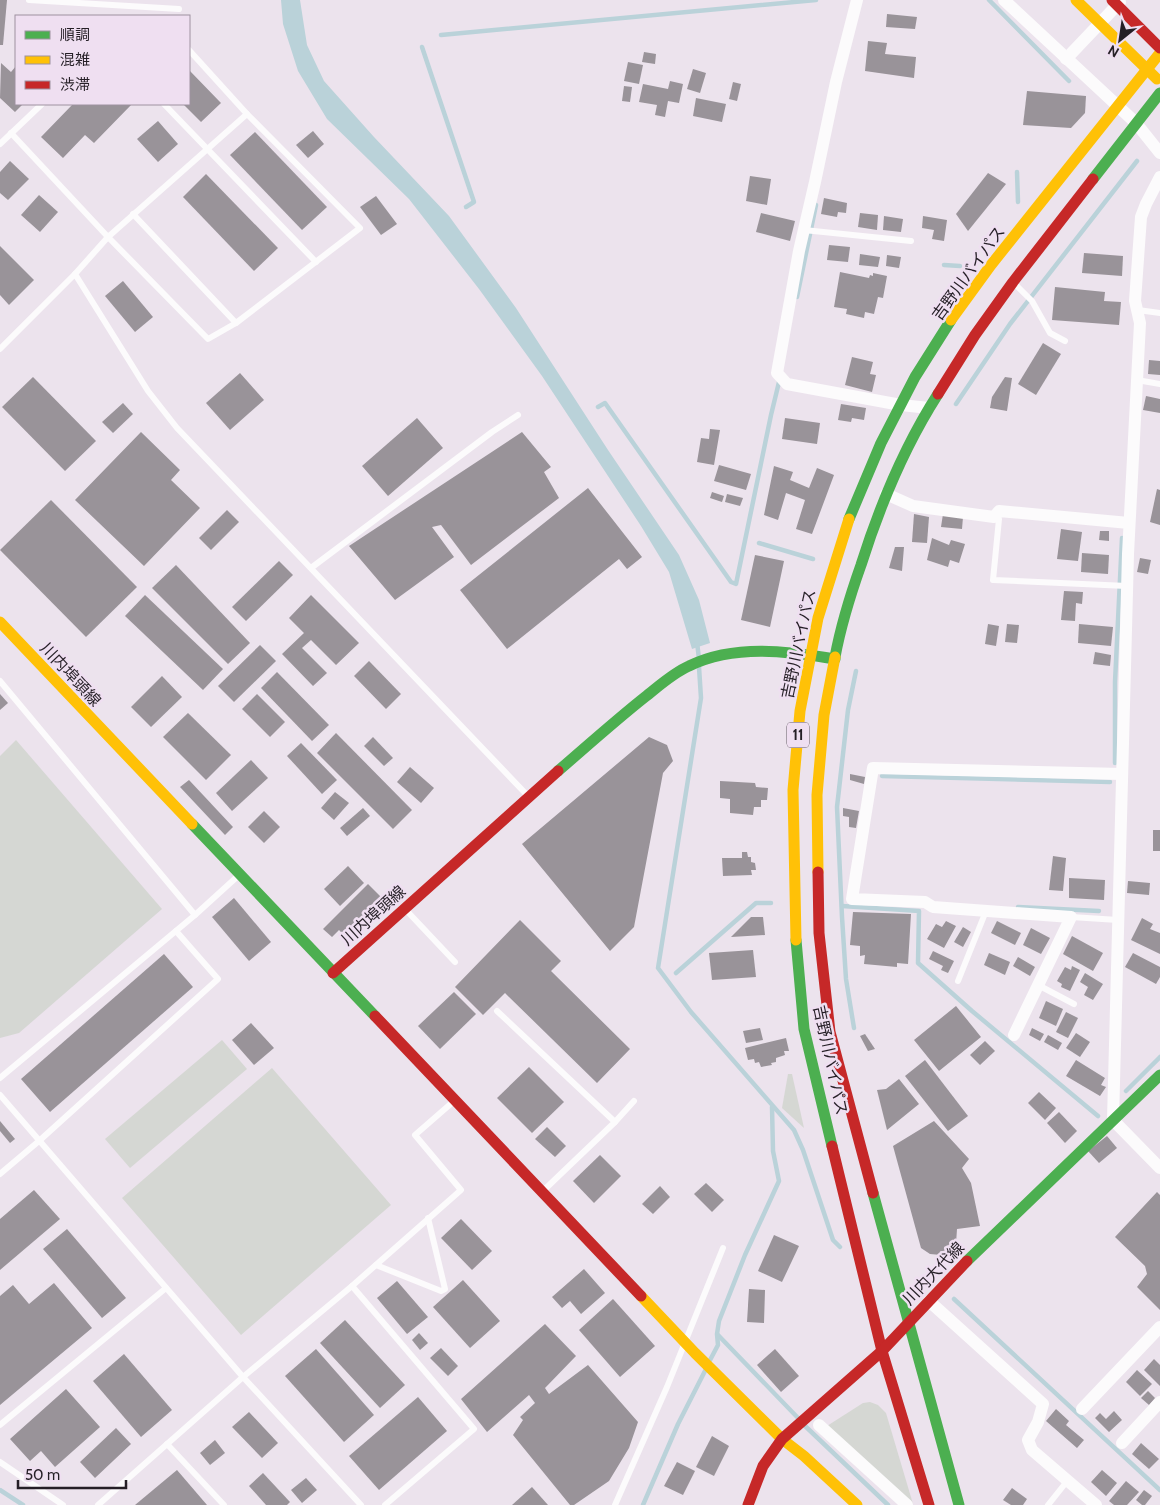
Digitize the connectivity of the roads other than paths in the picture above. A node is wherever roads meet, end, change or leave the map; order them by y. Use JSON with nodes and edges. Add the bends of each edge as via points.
{"nodes":[{"id":1,"x":29,"y":0,"type":"edge"},
{"id":2,"x":857,"y":0,"type":"edge"},
{"id":3,"x":1004,"y":0,"type":"edge"},
{"id":4,"x":1076,"y":0,"type":"edge"},
{"id":5,"x":1112,"y":0,"type":"edge"},
{"id":6,"x":1122,"y":0,"type":"edge"},
{"id":7,"x":179,"y":9,"type":"dead end"},
{"id":8,"x":1160,"y":48,"type":"edge"},
{"id":9,"x":190,"y":51,"type":"edge"},
{"id":10,"x":1160,"y":53,"type":"edge"},
{"id":11,"x":1066,"y":59,"type":"junction"},
{"id":12,"x":1160,"y":82,"type":"edge"},
{"id":13,"x":1160,"y":93,"type":"edge"},
{"id":14,"x":41,"y":105,"type":"edge"},
{"id":15,"x":165,"y":105,"type":"edge"},
{"id":16,"x":1118,"y":107,"type":"junction"},
{"id":17,"x":247,"y":114,"type":"junction"},
{"id":18,"x":1136,"y":123,"type":"junction"},
{"id":19,"x":12,"y":133,"type":"junction"},
{"id":20,"x":0,"y":144,"type":"edge"},
{"id":21,"x":207,"y":149,"type":"junction"},
{"id":22,"x":1160,"y":153,"type":"edge"},
{"id":23,"x":1160,"y":178,"type":"edge"},
{"id":24,"x":134,"y":214,"type":"junction"},
{"id":25,"x":804,"y":230,"type":"junction"},
{"id":26,"x":108,"y":237,"type":"junction"},
{"id":27,"x":911,"y":241,"type":"dead end"},
{"id":28,"x":316,"y":262,"type":"junction"},
{"id":29,"x":75,"y":274,"type":"junction"},
{"id":30,"x":1013,"y":282,"type":"junction"},
{"id":31,"x":1138,"y":310,"type":"junction"},
{"id":32,"x":1160,"y":312,"type":"edge"},
{"id":33,"x":236,"y":323,"type":"junction"},
{"id":34,"x":1065,"y":341,"type":"dead end"},
{"id":35,"x":0,"y":348,"type":"edge"},
{"id":36,"x":1136,"y":380,"type":"junction"},
{"id":37,"x":1160,"y":384,"type":"edge"},
{"id":38,"x":901,"y":405,"type":"junction"},
{"id":39,"x":929,"y":408,"type":"junction"},
{"id":40,"x":518,"y":414,"type":"dead end"},
{"id":41,"x":886,"y":494,"type":"junction"},
{"id":42,"x":994,"y":517,"type":"junction"},
{"id":43,"x":1129,"y":523,"type":"junction"},
{"id":44,"x":311,"y":568,"type":"junction"},
{"id":45,"x":1127,"y":586,"type":"junction"},
{"id":46,"x":0,"y":622,"type":"edge"},
{"id":47,"x":810,"y":654,"type":"junction"},
{"id":48,"x":835,"y":659,"type":"junction"},
{"id":49,"x":0,"y":682,"type":"edge"},
{"id":50,"x":1122,"y":774,"type":"junction"},
{"id":51,"x":529,"y":797,"type":"junction"},
{"id":52,"x":239,"y":875,"type":"junction"},
{"id":53,"x":404,"y":908,"type":"junction"},
{"id":54,"x":986,"y":912,"type":"junction"},
{"id":55,"x":195,"y":915,"type":"junction"},
{"id":56,"x":1071,"y":917,"type":"junction"},
{"id":57,"x":1118,"y":920,"type":"junction"},
{"id":58,"x":176,"y":931,"type":"junction"},
{"id":59,"x":455,"y":962,"type":"dead end"},
{"id":60,"x":332,"y":973,"type":"junction"},
{"id":61,"x":958,"y":981,"type":"dead end"},
{"id":62,"x":1038,"y":986,"type":"junction"},
{"id":63,"x":1074,"y":1004,"type":"dead end"},
{"id":64,"x":497,"y":1011,"type":"dead end"},
{"id":65,"x":1014,"y":1035,"type":"dead end"},
{"id":66,"x":1160,"y":1076,"type":"edge"},
{"id":67,"x":0,"y":1078,"type":"edge"},
{"id":68,"x":0,"y":1095,"type":"edge"},
{"id":69,"x":454,"y":1101,"type":"junction"},
{"id":70,"x":634,"y":1101,"type":"dead end"},
{"id":71,"x":1113,"y":1120,"type":"junction"},
{"id":72,"x":615,"y":1122,"type":"junction"},
{"id":73,"x":39,"y":1141,"type":"junction"},
{"id":74,"x":1160,"y":1168,"type":"edge"},
{"id":75,"x":0,"y":1174,"type":"edge"},
{"id":76,"x":541,"y":1192,"type":"junction"},
{"id":77,"x":428,"y":1218,"type":"junction"},
{"id":78,"x":723,"y":1248,"type":"dead end"},
{"id":79,"x":376,"y":1265,"type":"junction"},
{"id":80,"x":352,"y":1286,"type":"junction"},
{"id":81,"x":166,"y":1288,"type":"junction"},
{"id":82,"x":929,"y":1301,"type":"junction"},
{"id":83,"x":908,"y":1323,"type":"junction"},
{"id":84,"x":1160,"y":1327,"type":"edge"},
{"id":85,"x":685,"y":1342,"type":"junction"},
{"id":86,"x":882,"y":1351,"type":"junction"},
{"id":87,"x":243,"y":1377,"type":"junction"},
{"id":88,"x":1160,"y":1402,"type":"edge"},
{"id":89,"x":1082,"y":1409,"type":"dead end"},
{"id":90,"x":819,"y":1424,"type":"dead end"},
{"id":91,"x":0,"y":1426,"type":"edge"},
{"id":92,"x":782,"y":1439,"type":"junction"},
{"id":93,"x":1122,"y":1443,"type":"dead end"},
{"id":94,"x":167,"y":1444,"type":"junction"},
{"id":95,"x":0,"y":1462,"type":"edge"},
{"id":96,"x":1068,"y":1480,"type":"junction"},
{"id":97,"x":106,"y":1502,"type":"edge"},
{"id":98,"x":63,"y":1505,"type":"edge"},
{"id":99,"x":98,"y":1505,"type":"edge"},
{"id":100,"x":224,"y":1505,"type":"edge"},
{"id":101,"x":361,"y":1505,"type":"edge"},
{"id":102,"x":385,"y":1505,"type":"edge"},
{"id":103,"x":615,"y":1505,"type":"edge"},
{"id":104,"x":748,"y":1505,"type":"edge"},
{"id":105,"x":857,"y":1505,"type":"edge"},
{"id":106,"x":907,"y":1505,"type":"edge"},
{"id":107,"x":928,"y":1505,"type":"edge"},
{"id":108,"x":959,"y":1505,"type":"edge"},
{"id":109,"x":1048,"y":1505,"type":"edge"},
{"id":110,"x":1096,"y":1505,"type":"edge"}],
"edges":[{"from":1,"to":7,"type":"lane"},
{"from":2,"to":25,"type":"street"},
{"from":3,"to":11,"type":"street"},
{"from":4,"to":12,"type":"main road"},
{"from":5,"to":8,"type":"main road"},
{"from":6,"to":11,"type":"street"},
{"from":9,"to":17,"type":"lane"},
{"from":10,"to":16,"type":"main road","name":"吉野川バイパス","number":"11"},
{"from":11,"to":16,"type":"street"},
{"from":13,"to":18,"type":"main road","name":"吉野川バイパス","number":"11"},
{"from":14,"to":19,"type":"lane"},
{"from":15,"to":21,"type":"lane"},
{"from":16,"to":18,"type":"street"},
{"from":16,"to":38,"type":"main road","name":"吉野川バイパス","number":"11","via":[[974,289],[931,352]]},
{"from":17,"to":21,"type":"lane"},
{"from":17,"to":28,"type":"lane","via":[[360,228]]},
{"from":18,"to":22,"type":"street"},
{"from":18,"to":30,"type":"main road","name":"吉野川バイパス","number":"11"},
{"from":19,"to":20,"type":"lane"},
{"from":19,"to":26,"type":"lane"},
{"from":21,"to":24,"type":"lane"},
{"from":21,"to":28,"type":"lane"},
{"from":23,"to":31,"type":"street","via":[[1141,217]]},
{"from":24,"to":26,"type":"lane"},
{"from":24,"to":33,"type":"lane"},
{"from":25,"to":27,"type":"lane"},
{"from":25,"to":38,"type":"street","via":[[777,373],[787,384]]},
{"from":26,"to":29,"type":"lane"},
{"from":26,"to":33,"type":"lane","via":[[208,339]]},
{"from":28,"to":33,"type":"lane"},
{"from":29,"to":35,"type":"lane"},
{"from":29,"to":44,"type":"lane","via":[[148,391],[177,428]]},
{"from":30,"to":34,"type":"lane","via":[[1030,299],[1050,333]]},
{"from":30,"to":39,"type":"main road","name":"吉野川バイパス","number":"11"},
{"from":31,"to":32,"type":"lane"},
{"from":31,"to":36,"type":"street"},
{"from":36,"to":37,"type":"lane"},
{"from":36,"to":43,"type":"street"},
{"from":38,"to":39,"type":"street"},
{"from":38,"to":47,"type":"main road","name":"吉野川バイパス","number":"11","via":[[846,526],[824,593]]},
{"from":39,"to":41,"type":"main road","name":"吉野川バイパス","number":"11"},
{"from":40,"to":44,"type":"lane"},
{"from":41,"to":42,"type":"street","via":[[913,506]]},
{"from":41,"to":48,"type":"main road","name":"吉野川バイパス","number":"11","via":[[841,624]]},
{"from":42,"to":43,"type":"street","via":[[999,511]]},
{"from":42,"to":45,"type":"lane","via":[[999,519],[993,580]]},
{"from":43,"to":45,"type":"street"},
{"from":44,"to":51,"type":"lane"},
{"from":45,"to":50,"type":"street"},
{"from":46,"to":52,"type":"main road","name":"川内埠頭線"},
{"from":47,"to":48,"type":"main road","name":"川内埠頭線"},
{"from":47,"to":51,"type":"main road","name":"川内埠頭線","via":[[733,652],[690,666],[640,701]]},
{"from":47,"to":86,"type":"main road","name":"吉野川バイパス","number":"11","via":[[800,711],[793,790],[795,930],[804,1029]]},
{"from":48,"to":83,"type":"main road","name":"吉野川バイパス","number":"11","via":[[824,715],[817,795],[819,932],[830,1032]]},
{"from":49,"to":55,"type":"lane"},
{"from":50,"to":54,"type":"street","via":[[873,768],[852,899],[925,902],[933,907]]},
{"from":50,"to":57,"type":"street"},
{"from":51,"to":53,"type":"main road","name":"川内埠頭線"},
{"from":52,"to":55,"type":"lane"},
{"from":52,"to":60,"type":"main road","name":"川内埠頭線"},
{"from":53,"to":59,"type":"lane"},
{"from":53,"to":60,"type":"main road","name":"川内埠頭線"},
{"from":54,"to":56,"type":"street"},
{"from":54,"to":61,"type":"lane"},
{"from":55,"to":58,"type":"lane"},
{"from":56,"to":57,"type":"lane"},
{"from":56,"to":62,"type":"street"},
{"from":57,"to":71,"type":"street"},
{"from":58,"to":67,"type":"lane"},
{"from":58,"to":73,"type":"lane","via":[[218,979]]},
{"from":60,"to":69,"type":"main road"},
{"from":62,"to":63,"type":"lane"},
{"from":62,"to":65,"type":"street"},
{"from":64,"to":72,"type":"lane"},
{"from":66,"to":71,"type":"main road","name":"川内大代線"},
{"from":68,"to":73,"type":"lane"},
{"from":69,"to":76,"type":"main road"},
{"from":69,"to":77,"type":"lane","via":[[415,1134],[461,1190]]},
{"from":70,"to":72,"type":"lane"},
{"from":71,"to":74,"type":"street"},
{"from":71,"to":82,"type":"main road","name":"川内大代線"},
{"from":72,"to":76,"type":"lane"},
{"from":73,"to":75,"type":"lane"},
{"from":73,"to":81,"type":"lane"},
{"from":76,"to":85,"type":"main road"},
{"from":77,"to":79,"type":"lane"},
{"from":77,"to":79,"type":"lane","via":[[445,1289],[441,1291]]},
{"from":78,"to":85,"type":"lane"},
{"from":79,"to":80,"type":"lane"},
{"from":80,"to":87,"type":"lane"},
{"from":80,"to":102,"type":"lane","via":[[474,1429]]},
{"from":81,"to":87,"type":"lane"},
{"from":81,"to":91,"type":"lane"},
{"from":82,"to":83,"type":"main road","name":"川内大代線"},
{"from":82,"to":96,"type":"street","via":[[1043,1404],[1028,1440],[1032,1450]]},
{"from":83,"to":86,"type":"main road","name":"川内大代線"},
{"from":83,"to":108,"type":"main road","name":"吉野川バイパス","number":"11"},
{"from":84,"to":89,"type":"street"},
{"from":85,"to":92,"type":"main road"},
{"from":85,"to":103,"type":"lane"},
{"from":86,"to":92,"type":"main road","name":"川内大代線"},
{"from":86,"to":107,"type":"main road","name":"吉野川バイパス","number":"11"},
{"from":87,"to":94,"type":"lane"},
{"from":87,"to":101,"type":"lane"},
{"from":88,"to":93,"type":"street"},
{"from":90,"to":106,"type":"street"},
{"from":92,"to":104,"type":"main road","name":"川内大代線","via":[[762,1466]]},
{"from":92,"to":105,"type":"main road"},
{"from":94,"to":97,"type":"lane"},
{"from":94,"to":100,"type":"lane"},
{"from":95,"to":98,"type":"lane"},
{"from":96,"to":109,"type":"lane"},
{"from":96,"to":110,"type":"street"},
{"from":97,"to":99,"type":"lane"}]}
